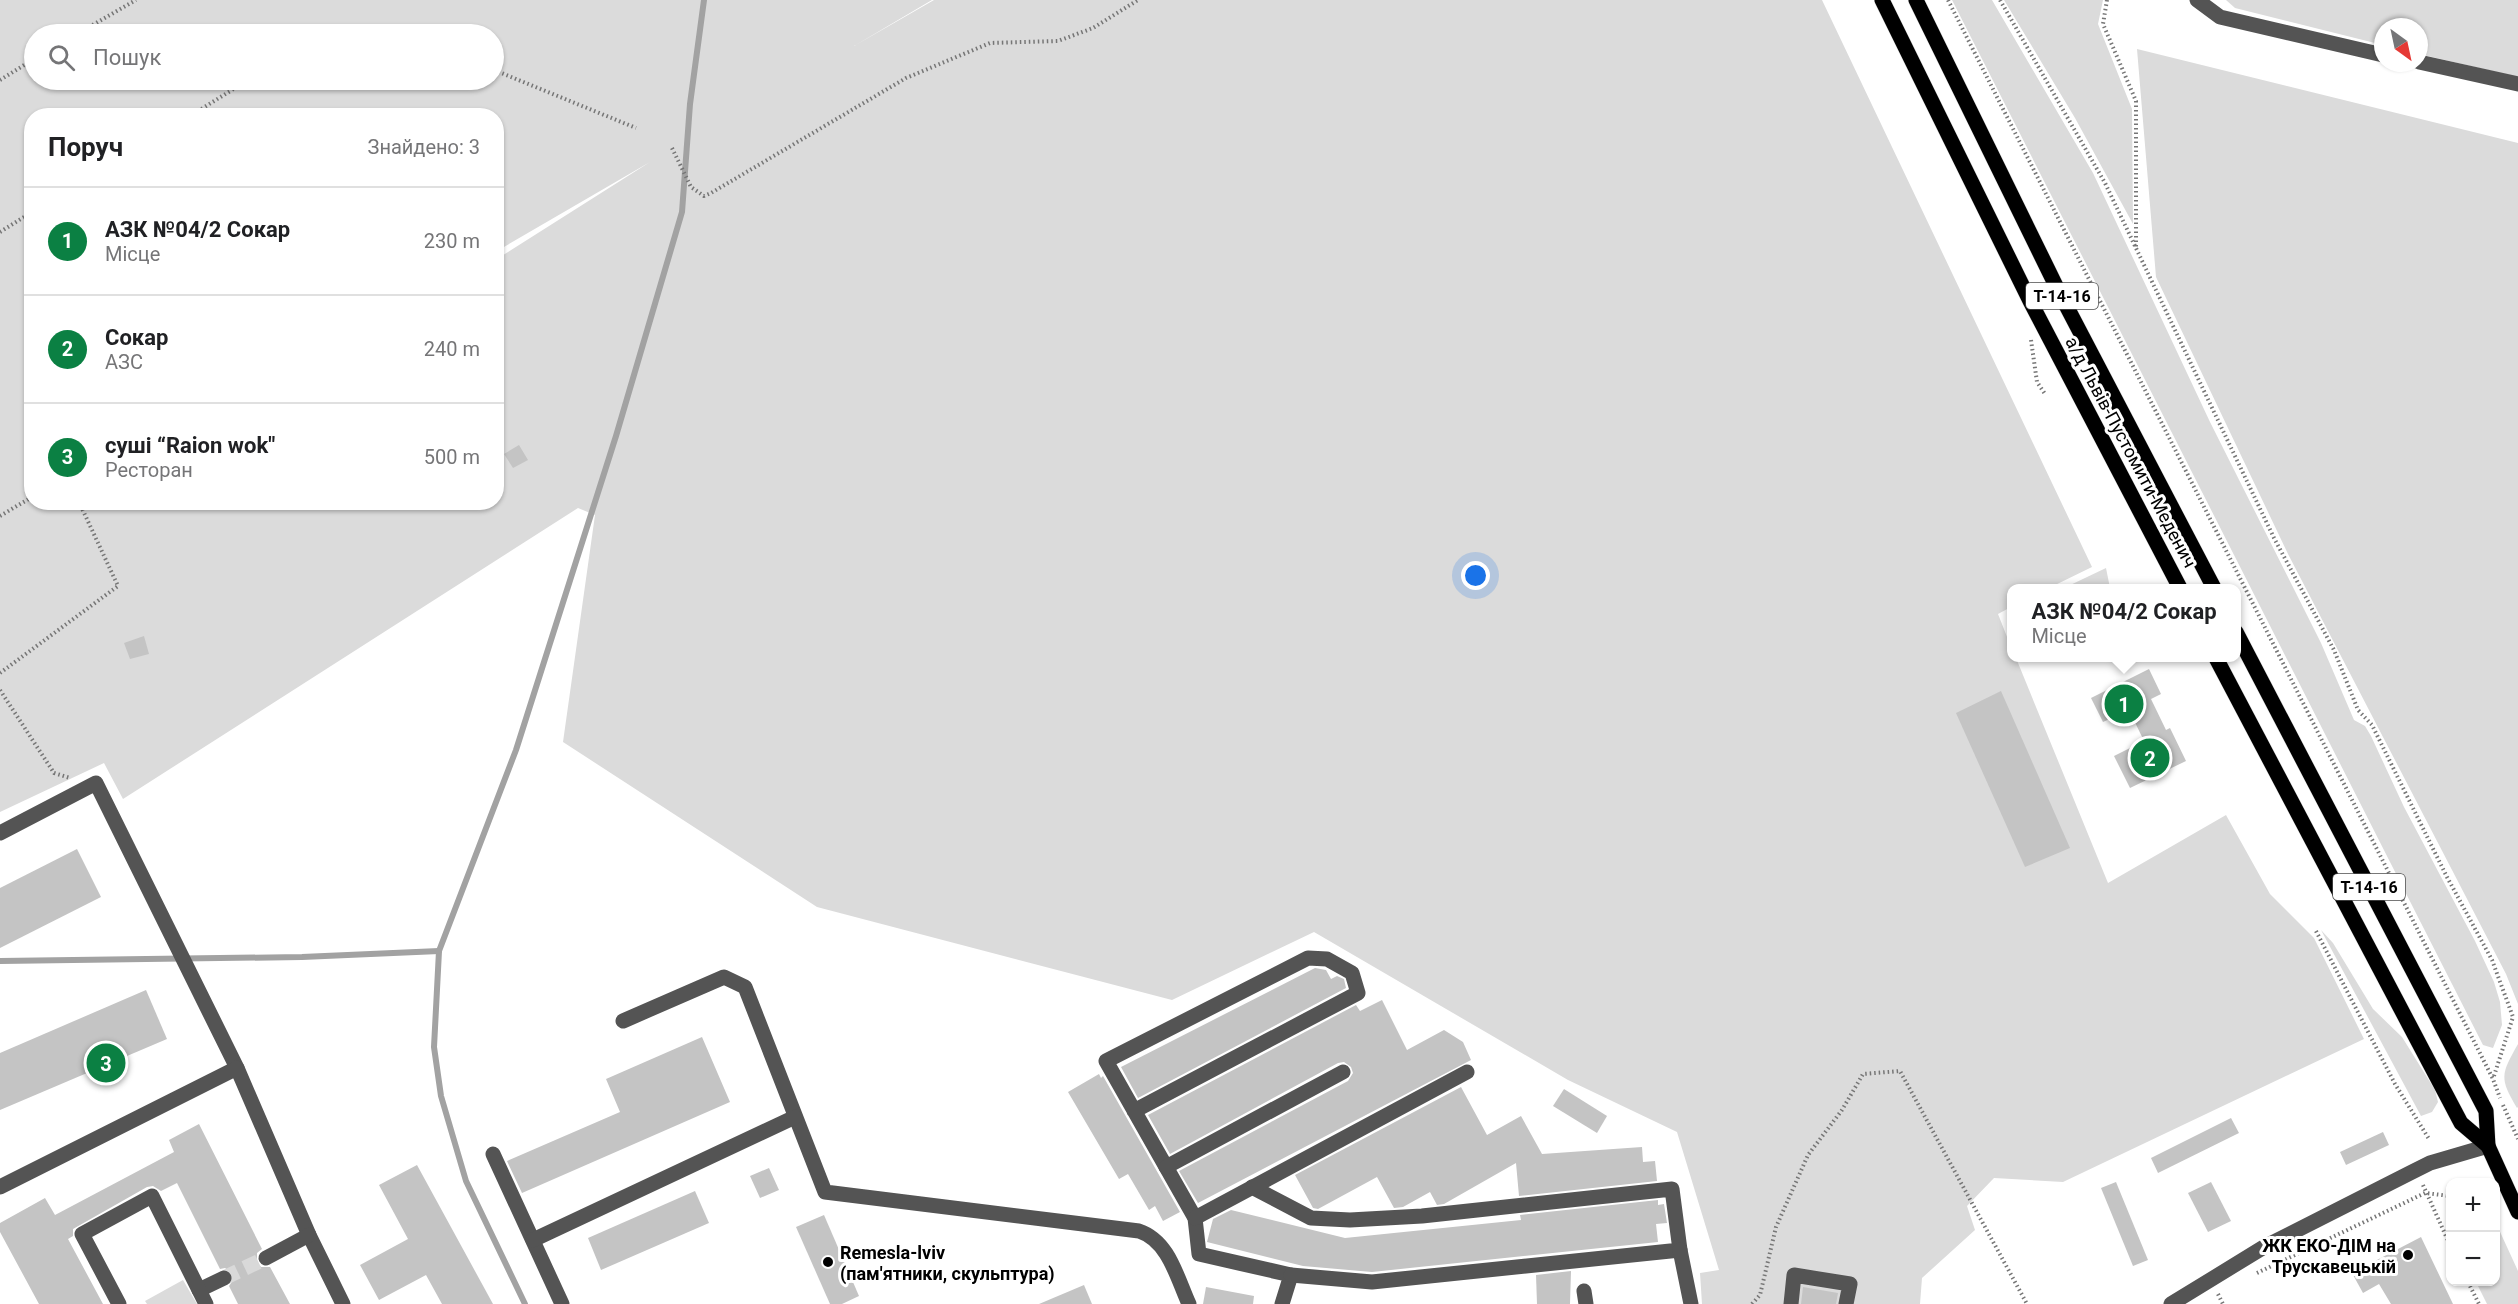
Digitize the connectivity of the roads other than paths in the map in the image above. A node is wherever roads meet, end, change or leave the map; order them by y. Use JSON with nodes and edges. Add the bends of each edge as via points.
{"nodes":[{"id":1,"x":1881,"y":0,"type":"edge"},
{"id":2,"x":1916,"y":0,"type":"edge"},
{"id":3,"x":2197,"y":0,"type":"edge"},
{"id":4,"x":2374,"y":52,"type":"edge"},
{"id":5,"x":2428,"y":64,"type":"edge"},
{"id":6,"x":2518,"y":84,"type":"edge"},
{"id":7,"x":2178,"y":584,"type":"edge"},
{"id":8,"x":2212,"y":584,"type":"edge"},
{"id":9,"x":2241,"y":642,"type":"edge"},
{"id":10,"x":2219,"y":662,"type":"edge"},
{"id":11,"x":0,"y":834,"type":"edge"},
{"id":12,"x":623,"y":1021,"type":"dead end"},
{"id":13,"x":237,"y":1068,"type":"junction"},
{"id":14,"x":1343,"y":1072,"type":"dead end"},
{"id":15,"x":1467,"y":1072,"type":"dead end"},
{"id":16,"x":1134,"y":1111,"type":"junction"},
{"id":17,"x":795,"y":1117,"type":"junction"},
{"id":18,"x":2488,"y":1146,"type":"junction"},
{"id":19,"x":492,"y":1154,"type":"dead end"},
{"id":20,"x":1166,"y":1167,"type":"junction"},
{"id":21,"x":0,"y":1187,"type":"edge"},
{"id":22,"x":1252,"y":1187,"type":"junction"},
{"id":23,"x":2518,"y":1212,"type":"edge"},
{"id":24,"x":1195,"y":1218,"type":"junction"},
{"id":25,"x":309,"y":1235,"type":"junction"},
{"id":26,"x":533,"y":1240,"type":"junction"},
{"id":27,"x":1680,"y":1250,"type":"junction"},
{"id":28,"x":266,"y":1258,"type":"tunnel mouth"},
{"id":29,"x":1291,"y":1275,"type":"junction"},
{"id":30,"x":224,"y":1278,"type":"tunnel mouth"},
{"id":31,"x":202,"y":1297,"type":"edge"},
{"id":32,"x":119,"y":1304,"type":"edge"},
{"id":33,"x":343,"y":1304,"type":"edge"},
{"id":34,"x":562,"y":1304,"type":"edge"},
{"id":35,"x":1189,"y":1304,"type":"edge"},
{"id":36,"x":1282,"y":1304,"type":"edge"},
{"id":37,"x":1691,"y":1304,"type":"edge"},
{"id":38,"x":1791,"y":1304,"type":"edge"},
{"id":39,"x":1846,"y":1304,"type":"edge"},
{"id":40,"x":2171,"y":1304,"type":"edge"}],
"edges":[{"from":1,"to":7,"type":"main road","name":"а/д Львів-Пустомити-Меденич","number":"Т-14-16","via":[[2030,301]]},
{"from":2,"to":8,"type":"main road","number":"Т-14-16","via":[[2057,288]]},
{"from":3,"to":4,"type":"street","via":[[2220,17]]},
{"from":5,"to":6,"type":"street"},
{"from":9,"to":18,"type":"main road","number":"Т-14-16","via":[[2486,1111]]},
{"from":10,"to":18,"type":"main road","number":"Т-14-16","via":[[2461,1123]]},
{"from":11,"to":13,"type":"street","via":[[96,783]]},
{"from":12,"to":17,"type":"street","via":[[724,977],[745,987]]},
{"from":13,"to":21,"type":"street"},
{"from":13,"to":25,"type":"street"},
{"from":14,"to":20,"type":"street"},
{"from":15,"to":22,"type":"street"},
{"from":16,"to":16,"type":"street","via":[[1106,1061],[1308,958],[1327,959],[1352,974],[1358,993]]},
{"from":16,"to":20,"type":"street"},
{"from":17,"to":26,"type":"street"},
{"from":17,"to":35,"type":"street","via":[[825,1192],[1139,1231],[1162,1246]]},
{"from":18,"to":23,"type":"main road","number":"Т-14-16"},
{"from":18,"to":40,"type":"street","via":[[2430,1163],[2264,1248]]},
{"from":19,"to":26,"type":"street"},
{"from":20,"to":24,"type":"street"},
{"from":22,"to":24,"type":"street"},
{"from":22,"to":27,"type":"street","via":[[1311,1218],[1350,1220],[1672,1189]]},
{"from":24,"to":29,"type":"street","via":[[1199,1254]]},
{"from":25,"to":28,"type":"street"},
{"from":25,"to":33,"type":"street"},
{"from":26,"to":34,"type":"street"},
{"from":27,"to":29,"type":"street","via":[[1372,1282]]},
{"from":27,"to":37,"type":"street"},
{"from":29,"to":36,"type":"street"},
{"from":30,"to":31,"type":"street"},
{"from":31,"to":32,"type":"street","via":[[152,1196],[82,1234]]},
{"from":38,"to":39,"type":"street","via":[[1794,1275],[1850,1284]]}]}
